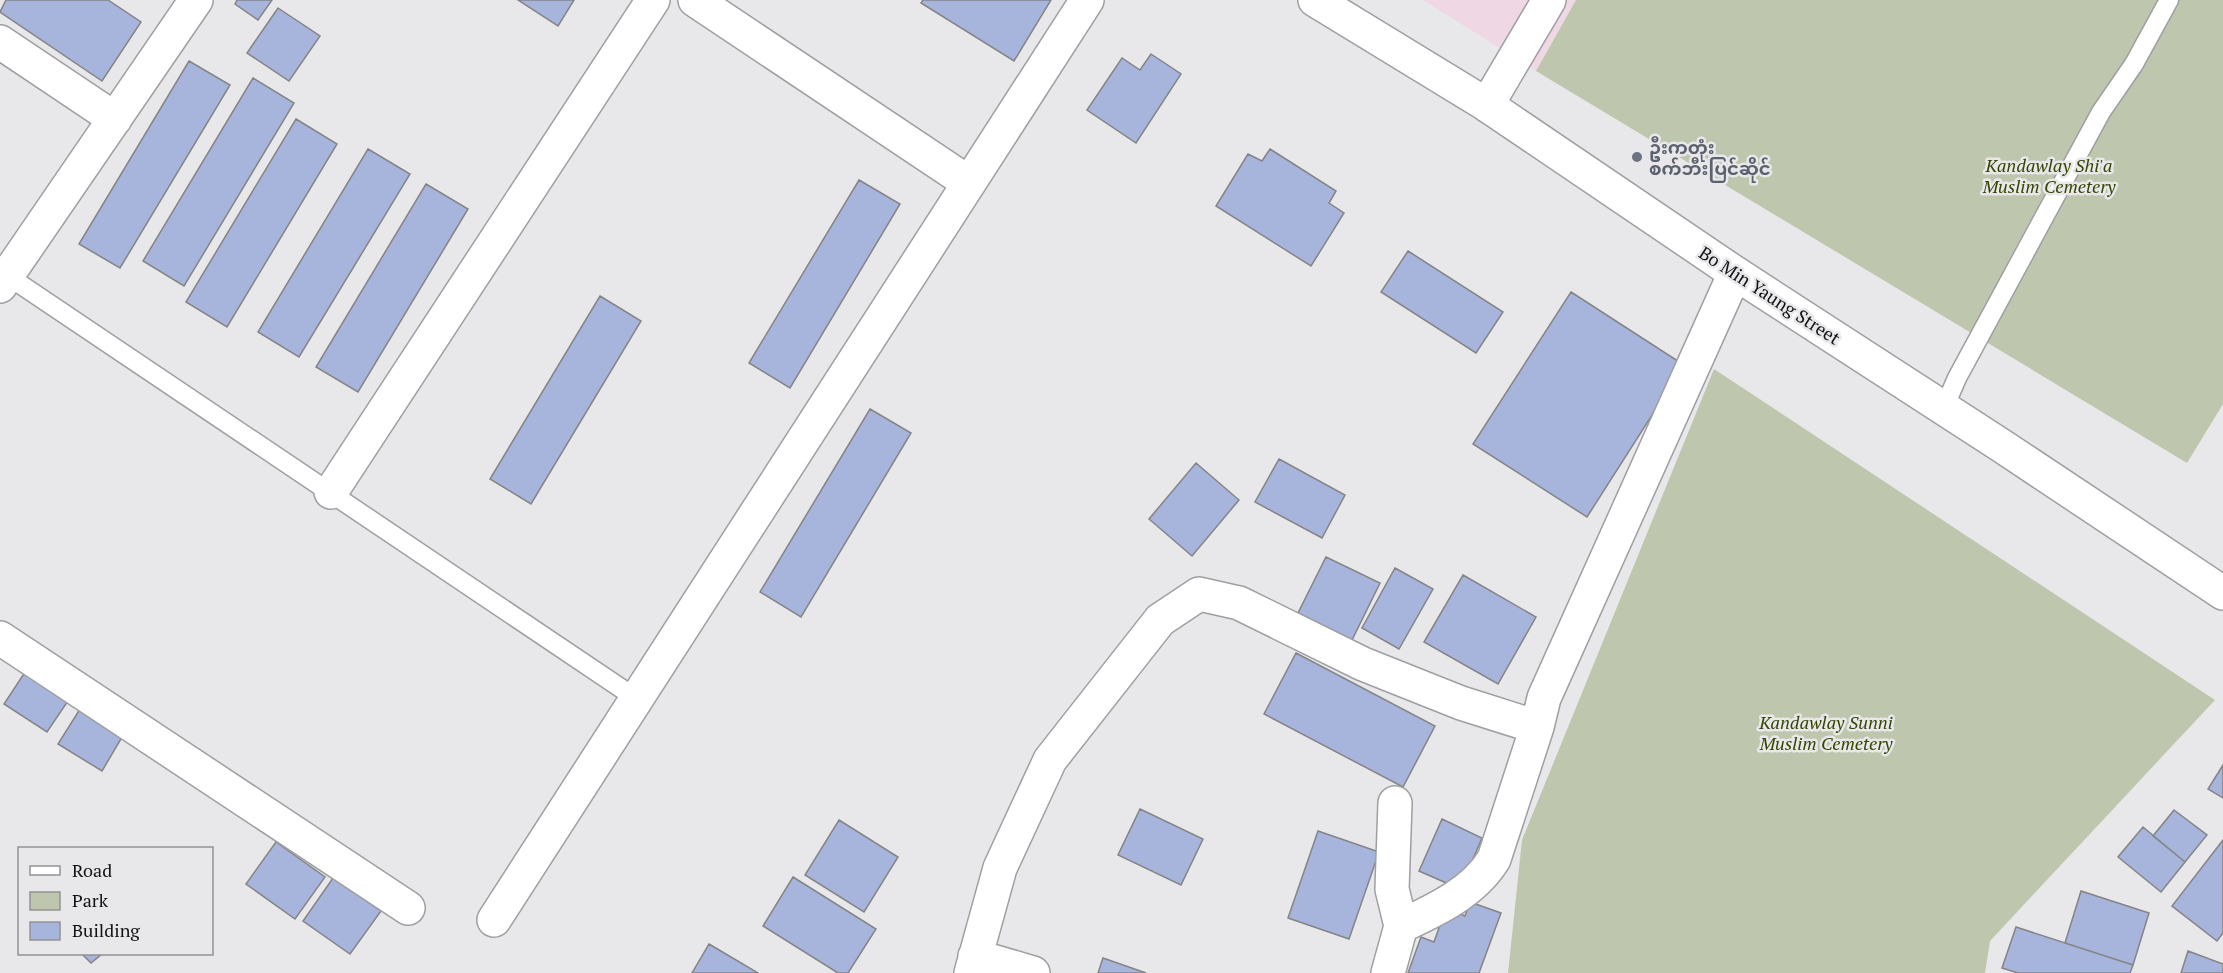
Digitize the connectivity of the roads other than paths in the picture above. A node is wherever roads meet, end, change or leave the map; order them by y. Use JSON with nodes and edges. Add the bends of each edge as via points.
{"nodes":[{"id":1,"x":196,"y":0,"type":"edge"},
{"id":2,"x":652,"y":0,"type":"edge"},
{"id":3,"x":695,"y":0,"type":"edge"},
{"id":4,"x":1087,"y":0,"type":"edge"},
{"id":5,"x":1315,"y":0,"type":"edge"},
{"id":6,"x":1549,"y":0,"type":"edge"},
{"id":7,"x":2169,"y":0,"type":"edge"},
{"id":8,"x":0,"y":42,"type":"edge"},
{"id":9,"x":1487,"y":105,"type":"junction"},
{"id":10,"x":115,"y":119,"type":"junction"},
{"id":11,"x":969,"y":183,"type":"junction"},
{"id":12,"x":1735,"y":273,"type":"junction"},
{"id":13,"x":4,"y":281,"type":"edge"},
{"id":14,"x":1944,"y":408,"type":"junction"},
{"id":15,"x":331,"y":492,"type":"junction"},
{"id":16,"x":2223,"y":593,"type":"edge"},
{"id":17,"x":0,"y":638,"type":"edge"},
{"id":18,"x":637,"y":699,"type":"junction"},
{"id":19,"x":1537,"y":727,"type":"junction"},
{"id":20,"x":1395,"y":803,"type":"dead end"},
{"id":21,"x":408,"y":908,"type":"dead end"},
{"id":22,"x":494,"y":921,"type":"dead end"},
{"id":23,"x":1401,"y":926,"type":"junction"},
{"id":24,"x":973,"y":965,"type":"edge"},
{"id":25,"x":1033,"y":973,"type":"edge"},
{"id":26,"x":1389,"y":973,"type":"edge"}],
"edges":[{"from":1,"to":10,"type":"street"},
{"from":2,"to":15,"type":"street"},
{"from":3,"to":11,"type":"street"},
{"from":4,"to":11,"type":"street"},
{"from":5,"to":9,"type":"street","name":"Bo Min Yaung Street"},
{"from":6,"to":9,"type":"street"},
{"from":7,"to":14,"type":"lane","via":[[2134,64],[2101,112]]},
{"from":8,"to":10,"type":"street"},
{"from":9,"to":12,"type":"street","name":"Bo Min Yaung Street"},
{"from":10,"to":13,"type":"street"},
{"from":11,"to":18,"type":"street"},
{"from":12,"to":14,"type":"street","name":"Bo Min Yaung Street"},
{"from":12,"to":19,"type":"street","via":[[1544,698]]},
{"from":13,"to":15,"type":"lane"},
{"from":14,"to":16,"type":"street","name":"Bo Min Yaung Street"},
{"from":15,"to":18,"type":"lane"},
{"from":17,"to":21,"type":"street"},
{"from":18,"to":22,"type":"street"},
{"from":19,"to":23,"type":"street","via":[[1486,872],[1460,894]]},
{"from":19,"to":24,"type":"street","via":[[1461,703],[1363,664],[1239,603],[1199,594],[1160,620],[1050,760],[1000,868]]},
{"from":20,"to":23,"type":"street","via":[[1392,888]]},
{"from":23,"to":26,"type":"street"},
{"from":24,"to":25,"type":"street"}]}
